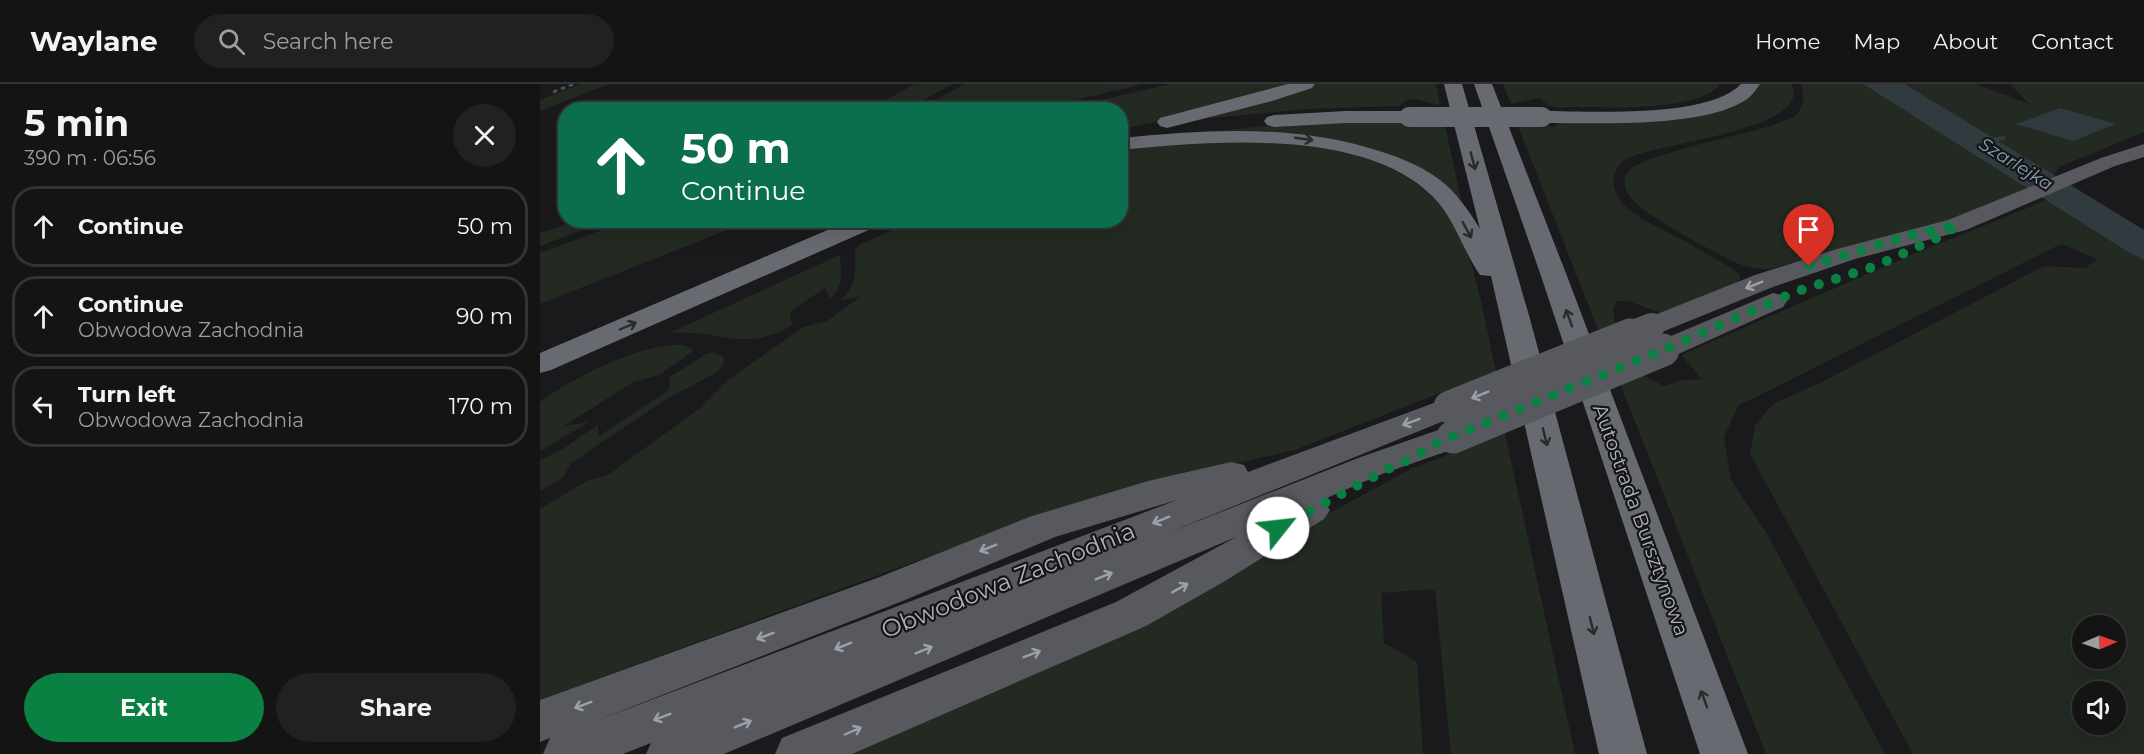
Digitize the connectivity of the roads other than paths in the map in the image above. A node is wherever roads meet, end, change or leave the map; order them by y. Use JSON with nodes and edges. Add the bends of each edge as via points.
{"nodes":[{"id":1,"x":1306,"y":84,"type":"edge"},
{"id":2,"x":1452,"y":84,"type":"edge"},
{"id":3,"x":1729,"y":84,"type":"edge"},
{"id":4,"x":1751,"y":84,"type":"edge"},
{"id":5,"x":1487,"y":89,"type":"edge"},
{"id":6,"x":1408,"y":113,"type":"junction"},
{"id":7,"x":1539,"y":113,"type":"junction"},
{"id":8,"x":1128,"y":132,"type":"edge"},
{"id":9,"x":1128,"y":133,"type":"edge"},
{"id":10,"x":2144,"y":139,"type":"edge"},
{"id":11,"x":1128,"y":142,"type":"edge"},
{"id":12,"x":1128,"y":143,"type":"edge"},
{"id":13,"x":2144,"y":150,"type":"edge"},
{"id":14,"x":2108,"y":162,"type":"junction"},
{"id":15,"x":811,"y":228,"type":"edge"},
{"id":16,"x":854,"y":228,"type":"edge"},
{"id":17,"x":1515,"y":319,"type":"junction"},
{"id":18,"x":540,"y":343,"type":"edge"},
{"id":19,"x":540,"y":364,"type":"edge"},
{"id":20,"x":1447,"y":429,"type":"junction"},
{"id":21,"x":1372,"y":436,"type":"junction"},
{"id":22,"x":540,"y":721,"type":"edge"},
{"id":23,"x":567,"y":754,"type":"edge"},
{"id":24,"x":670,"y":754,"type":"edge"},
{"id":25,"x":799,"y":754,"type":"edge"},
{"id":26,"x":1623,"y":754,"type":"edge"},
{"id":27,"x":1724,"y":754,"type":"edge"}],
"edges":[{"from":1,"to":8,"type":"highway"},
{"from":2,"to":17,"type":"highway","one_way":true},
{"from":3,"to":7,"type":"highway","via":[[1709,98],[1672,106]]},
{"from":4,"to":7,"type":"highway","via":[[1739,98],[1697,111],[1643,116]]},
{"from":27,"to":5,"type":"highway","name":"Autostrada Bursztynowa","one_way":true},
{"from":6,"to":7,"type":"highway","bridge":true},
{"from":6,"to":9,"type":"highway","via":[[1267,115]]},
{"from":6,"to":11,"type":"highway","via":[[1269,121]]},
{"from":10,"to":14,"type":"main road","via":[[2113,153]]},
{"from":12,"to":17,"type":"highway","one_way":true,"via":[[1208,136],[1272,136],[1339,145],[1396,164],[1425,180],[1447,199]]},
{"from":13,"to":14,"type":"main road"},
{"from":14,"to":20,"type":"main road","bridge":true,"via":[[1958,225],[1876,266],[1657,338]]},
{"from":15,"to":18,"type":"highway"},
{"from":19,"to":16,"type":"highway","one_way":true},
{"from":17,"to":26,"type":"highway","one_way":true},
{"from":20,"to":21,"type":"main road","name":"Obwodowa Zachodnia","one_way":true},
{"from":24,"to":20,"type":"main road","name":"Obwodowa Zachodnia","one_way":true,"via":[[1371,466]]},
{"from":25,"to":20,"type":"main road","one_way":true,"via":[[1131,614],[1278,528],[1413,458]]},
{"from":21,"to":22,"type":"main road","one_way":true,"via":[[1148,494],[1052,524]]},
{"from":21,"to":23,"type":"main road","name":"Obwodowa Zachodnia","one_way":true}]}
